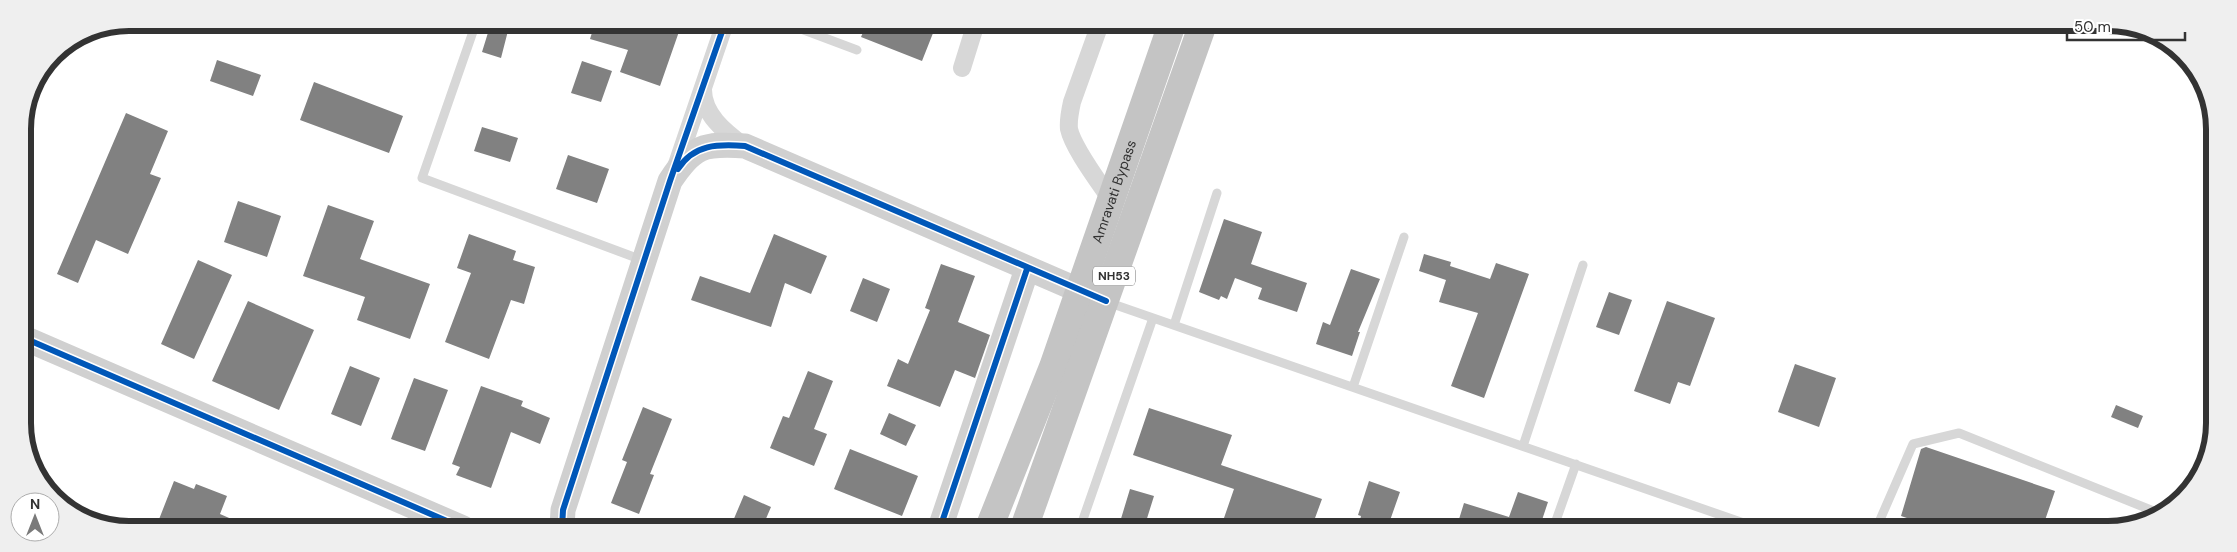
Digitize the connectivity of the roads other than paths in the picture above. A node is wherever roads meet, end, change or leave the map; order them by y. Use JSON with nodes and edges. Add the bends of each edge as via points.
{"nodes":[{"id":1,"x":473,"y":31,"type":"edge"},
{"id":2,"x":722,"y":31,"type":"edge"},
{"id":3,"x":806,"y":31,"type":"edge"},
{"id":4,"x":974,"y":31,"type":"edge"},
{"id":5,"x":1097,"y":31,"type":"edge"},
{"id":6,"x":1170,"y":31,"type":"edge"},
{"id":7,"x":1201,"y":31,"type":"edge"},
{"id":8,"x":857,"y":50,"type":"dead end"},
{"id":9,"x":962,"y":68,"type":"dead end"},
{"id":10,"x":704,"y":83,"type":"junction"},
{"id":11,"x":744,"y":146,"type":"junction"},
{"id":12,"x":670,"y":181,"type":"junction"},
{"id":13,"x":1217,"y":193,"type":"dead end"},
{"id":14,"x":1111,"y":200,"type":"junction"},
{"id":15,"x":1404,"y":237,"type":"dead end"},
{"id":16,"x":644,"y":261,"type":"junction"},
{"id":17,"x":1583,"y":265,"type":"dead end"},
{"id":18,"x":1027,"y":268,"type":"junction"},
{"id":19,"x":1079,"y":291,"type":"junction"},
{"id":20,"x":1106,"y":301,"type":"junction"},
{"id":21,"x":1153,"y":318,"type":"junction"},
{"id":22,"x":1174,"y":325,"type":"junction"},
{"id":23,"x":31,"y":341,"type":"edge"},
{"id":24,"x":1353,"y":387,"type":"junction"},
{"id":25,"x":1523,"y":446,"type":"junction"},
{"id":26,"x":1576,"y":464,"type":"junction"},
{"id":27,"x":2152,"y":510,"type":"edge"},
{"id":28,"x":447,"y":521,"type":"edge"},
{"id":29,"x":558,"y":521,"type":"edge"},
{"id":30,"x":942,"y":521,"type":"edge"},
{"id":31,"x":992,"y":521,"type":"edge"},
{"id":32,"x":1027,"y":521,"type":"edge"},
{"id":33,"x":1082,"y":521,"type":"edge"},
{"id":34,"x":1556,"y":521,"type":"edge"},
{"id":35,"x":1738,"y":521,"type":"edge"},
{"id":36,"x":1879,"y":521,"type":"edge"}],
"edges":[{"from":1,"to":16,"type":"lane","via":[[422,178]]},
{"from":2,"to":10,"type":"street"},
{"from":3,"to":8,"type":"lane"},
{"from":4,"to":9,"type":"street"},
{"from":5,"to":14,"type":"street","via":[[1072,102],[1069,127],[1076,145]]},
{"from":6,"to":14,"type":"highway","name":"Amravati Bypass","number":"NH53"},
{"from":7,"to":20,"type":"highway","name":"Amravati Bypass","number":"NH53"},
{"from":10,"to":11,"type":"street","via":[[703,95],[709,111],[724,131]]},
{"from":10,"to":12,"type":"street"},
{"from":11,"to":12,"type":"street","via":[[719,144],[698,148]]},
{"from":11,"to":18,"type":"street"},
{"from":12,"to":16,"type":"street"},
{"from":13,"to":22,"type":"lane"},
{"from":14,"to":19,"type":"highway","name":"Amravati Bypass","number":"NH53"},
{"from":15,"to":24,"type":"lane"},
{"from":16,"to":29,"type":"street"},
{"from":17,"to":25,"type":"lane"},
{"from":18,"to":19,"type":"street"},
{"from":18,"to":30,"type":"street"},
{"from":19,"to":20,"type":"street"},
{"from":19,"to":31,"type":"highway","name":"Amravati Bypass","number":"NH53"},
{"from":20,"to":21,"type":"lane"},
{"from":20,"to":32,"type":"highway","name":"Amravati Bypass","number":"NH53"},
{"from":21,"to":22,"type":"lane"},
{"from":21,"to":33,"type":"lane"},
{"from":22,"to":24,"type":"lane"},
{"from":23,"to":28,"type":"street"},
{"from":24,"to":25,"type":"lane"},
{"from":25,"to":26,"type":"lane"},
{"from":26,"to":34,"type":"lane"},
{"from":26,"to":35,"type":"lane"},
{"from":27,"to":36,"type":"lane","via":[[1959,432],[1913,444]]}]}
